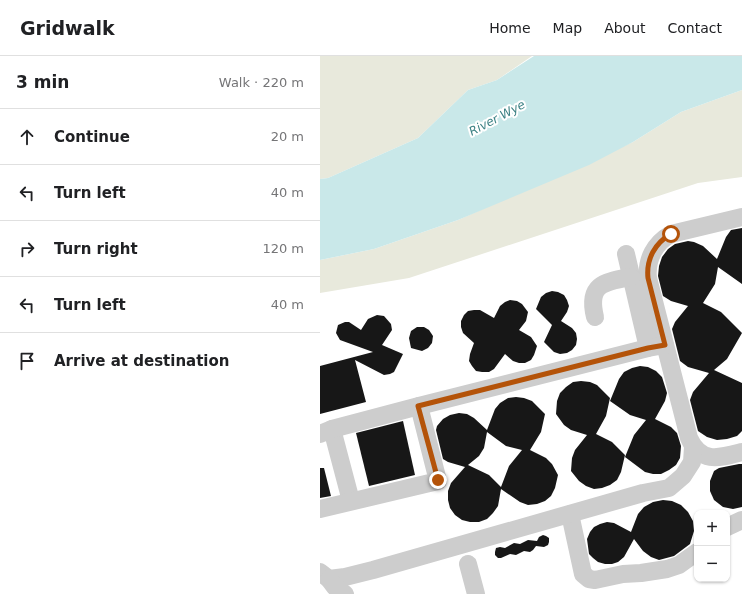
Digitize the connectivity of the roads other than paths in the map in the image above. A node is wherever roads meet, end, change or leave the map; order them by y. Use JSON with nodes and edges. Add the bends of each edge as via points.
{"nodes":[{"id":1,"x":742,"y":217,"type":"edge"},
{"id":2,"x":626,"y":254,"type":"dead end"},
{"id":3,"x":631,"y":277,"type":"junction"},
{"id":4,"x":595,"y":317,"type":"dead end"},
{"id":5,"x":657,"y":346,"type":"junction"},
{"id":6,"x":418,"y":406,"type":"junction"},
{"id":7,"x":326,"y":431,"type":"edge"},
{"id":8,"x":693,"y":447,"type":"junction"},
{"id":9,"x":742,"y":452,"type":"edge"},
{"id":10,"x":351,"y":501,"type":"junction"},
{"id":11,"x":320,"y":509,"type":"edge"},
{"id":12,"x":570,"y":514,"type":"junction"},
{"id":13,"x":742,"y":520,"type":"edge"},
{"id":14,"x":730,"y":526,"type":"edge"},
{"id":15,"x":694,"y":554,"type":"edge"},
{"id":16,"x":468,"y":564,"type":"dead end"},
{"id":17,"x":324,"y":575,"type":"edge"},
{"id":18,"x":345,"y":594,"type":"edge"},
{"id":19,"x":476,"y":594,"type":"edge"}],
"edges":[{"from":1,"to":5,"type":"lane","via":[[671,234],[664,238],[653,253],[647,268]]},
{"from":2,"to":3,"type":"lane"},
{"from":3,"to":4,"type":"lane","via":[[602,285],[595,292],[592,305]]},
{"from":3,"to":5,"type":"lane"},
{"from":5,"to":6,"type":"lane"},
{"from":5,"to":8,"type":"lane"},
{"from":6,"to":7,"type":"lane"},
{"from":6,"to":10,"type":"lane","via":[[438,480]]},
{"from":7,"to":10,"type":"lane"},
{"from":8,"to":9,"type":"lane","via":[[700,454],[709,457]]},
{"from":8,"to":12,"type":"lane","via":[[692,462],[683,476],[669,488]]},
{"from":10,"to":11,"type":"lane"},
{"from":12,"to":15,"type":"lane","via":[[583,574],[589,579],[667,569],[679,565]]},
{"from":12,"to":17,"type":"lane","via":[[345,577]]},
{"from":13,"to":14,"type":"lane"},
{"from":16,"to":19,"type":"lane"},
{"from":17,"to":18,"type":"lane"}]}
